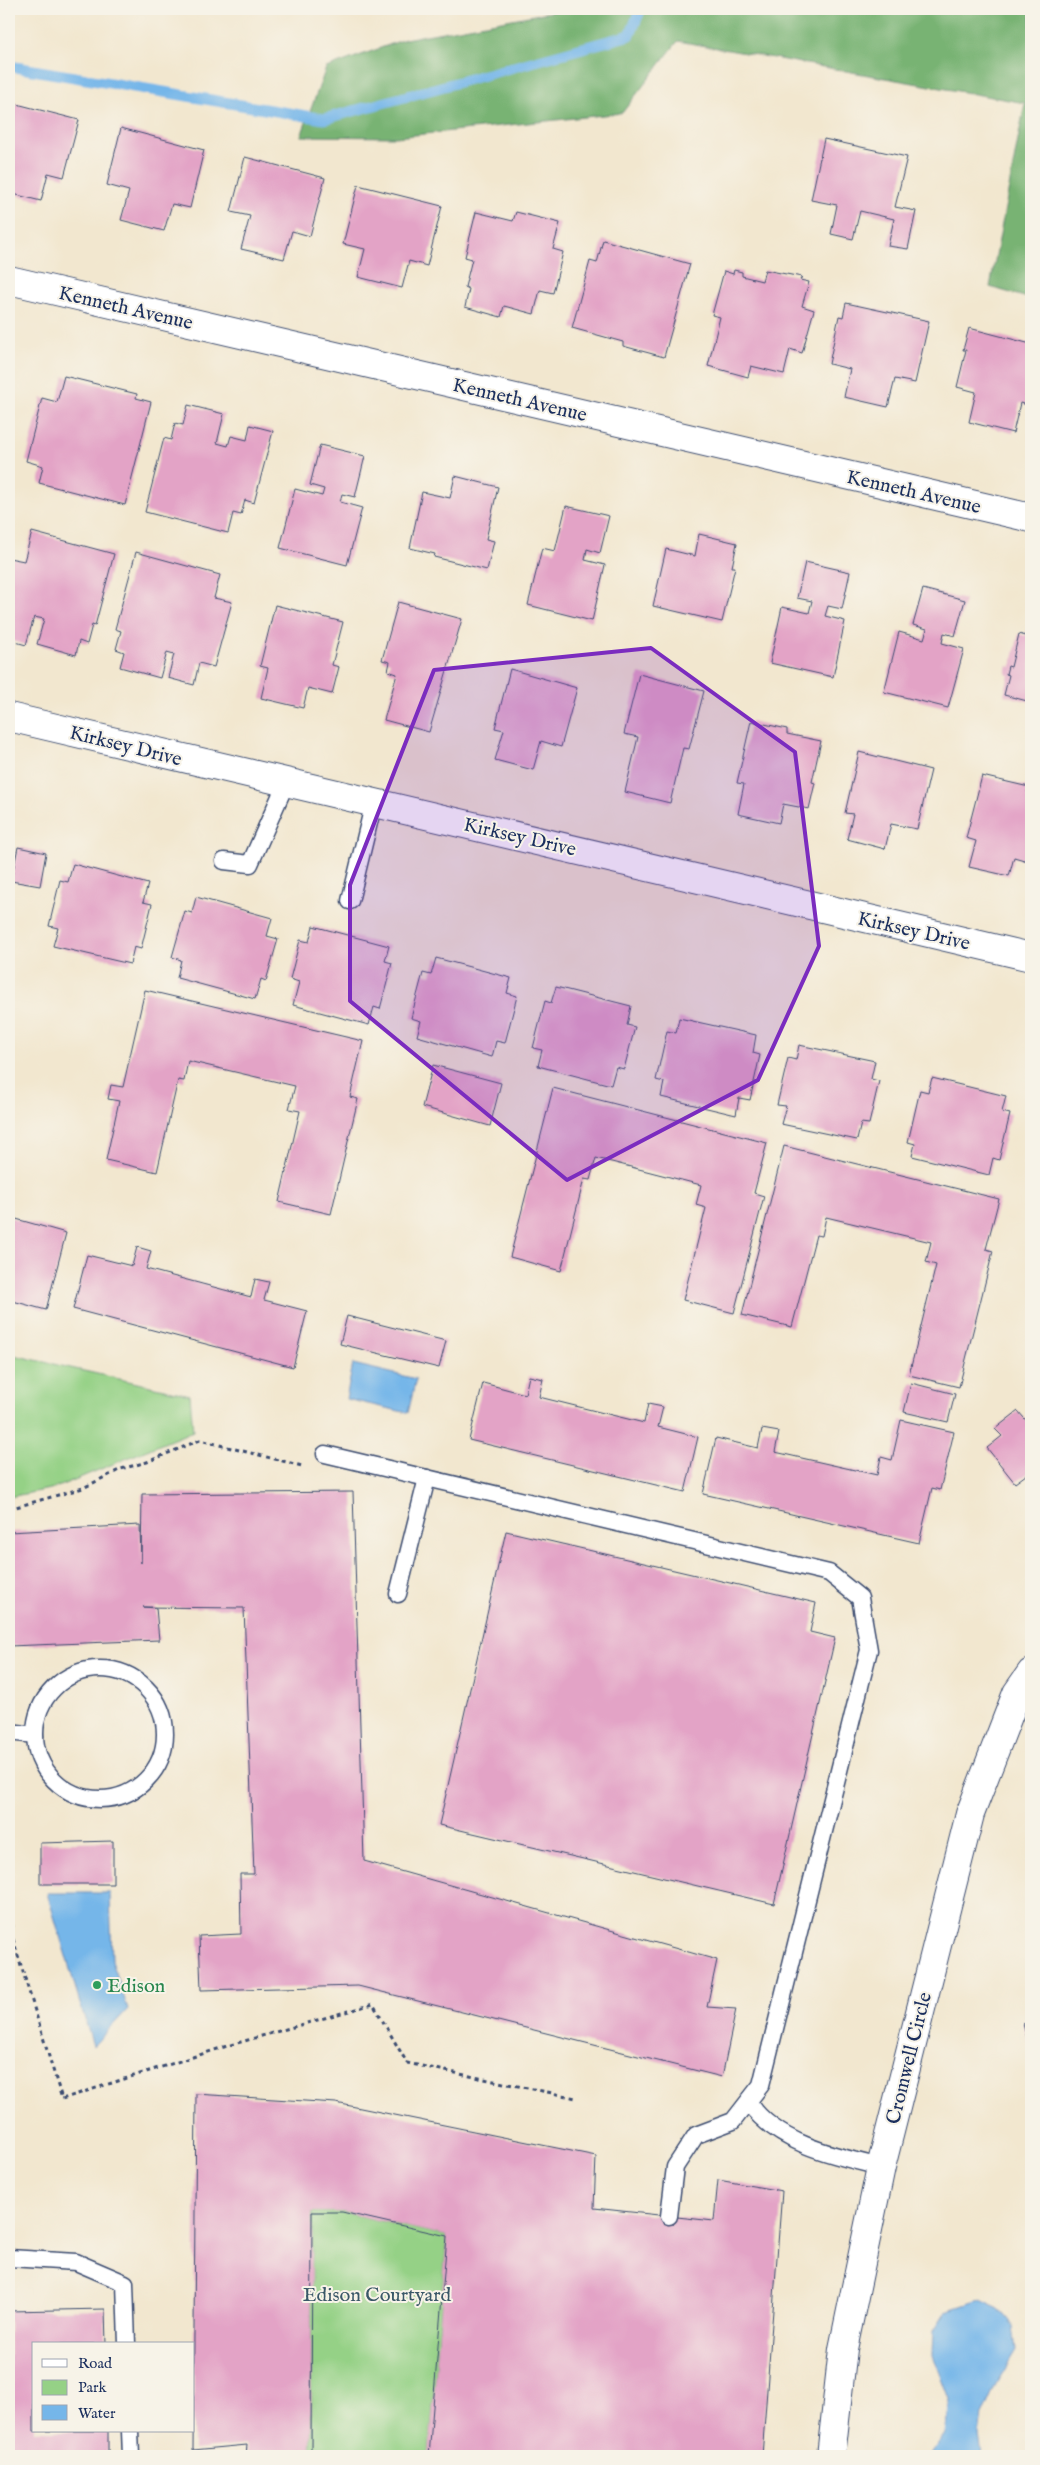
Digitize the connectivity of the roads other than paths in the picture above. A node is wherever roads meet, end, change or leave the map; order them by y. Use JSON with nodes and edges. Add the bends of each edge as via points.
{"nodes":[{"id":1,"x":9,"y":280,"type":"edge"},
{"id":2,"x":1031,"y":518,"type":"edge"},
{"id":3,"x":9,"y":717,"type":"edge"},
{"id":4,"x":286,"y":784,"type":"junction"},
{"id":5,"x":374,"y":802,"type":"junction"},
{"id":6,"x":224,"y":862,"type":"dead end"},
{"id":7,"x":350,"y":901,"type":"dead end"},
{"id":8,"x":1031,"y":957,"type":"edge"},
{"id":9,"x":325,"y":1454,"type":"road end"},
{"id":10,"x":427,"y":1478,"type":"junction"},
{"id":11,"x":398,"y":1594,"type":"dead end"},
{"id":12,"x":1031,"y":1673,"type":"edge"},
{"id":13,"x":9,"y":1732,"type":"edge"},
{"id":14,"x":35,"y":1734,"type":"junction"},
{"id":15,"x":749,"y":2103,"type":"junction"},
{"id":16,"x":881,"y":2167,"type":"junction"},
{"id":17,"x":669,"y":2216,"type":"dead end"},
{"id":18,"x":9,"y":2258,"type":"edge"},
{"id":19,"x":127,"y":2342,"type":"edge"},
{"id":20,"x":130,"y":2432,"type":"edge"},
{"id":21,"x":130,"y":2456,"type":"edge"},
{"id":22,"x":830,"y":2456,"type":"edge"}],
"edges":[{"from":1,"to":2,"type":"street","name":"Kenneth Avenue"},
{"from":3,"to":4,"type":"street","name":"Kirksey Drive"},
{"from":4,"to":5,"type":"street","name":"Kirksey Drive"},
{"from":4,"to":6,"type":"lane","via":[[250,864]]},
{"from":5,"to":7,"type":"lane"},
{"from":5,"to":8,"type":"street","name":"Kirksey Drive"},
{"from":9,"to":10,"type":"lane"},
{"from":10,"to":11,"type":"lane"},
{"from":10,"to":15,"type":"lane","via":[[829,1573],[860,1598],[869,1650],[761,2085]]},
{"from":12,"to":16,"type":"street","name":"Cromwell Circle","via":[[1017,1693],[970,1814]]},
{"from":13,"to":14,"type":"lane"},
{"from":14,"to":14,"type":"lane","via":[[39,1758],[50,1777],[68,1792],[88,1799],[110,1800],[131,1792],[149,1779],[161,1761],[166,1739],[164,1717],[141,1682],[122,1672],[101,1668],[80,1671],[61,1681],[46,1696],[37,1715]]},
{"from":15,"to":16,"type":"lane","via":[[758,2117],[796,2140]]},
{"from":15,"to":17,"type":"lane","via":[[734,2121],[696,2135],[675,2167]]},
{"from":16,"to":22,"type":"street","name":"Cromwell Circle","via":[[843,2349]]},
{"from":18,"to":19,"type":"lane","via":[[76,2262],[125,2283]]},
{"from":20,"to":21,"type":"lane"}]}
